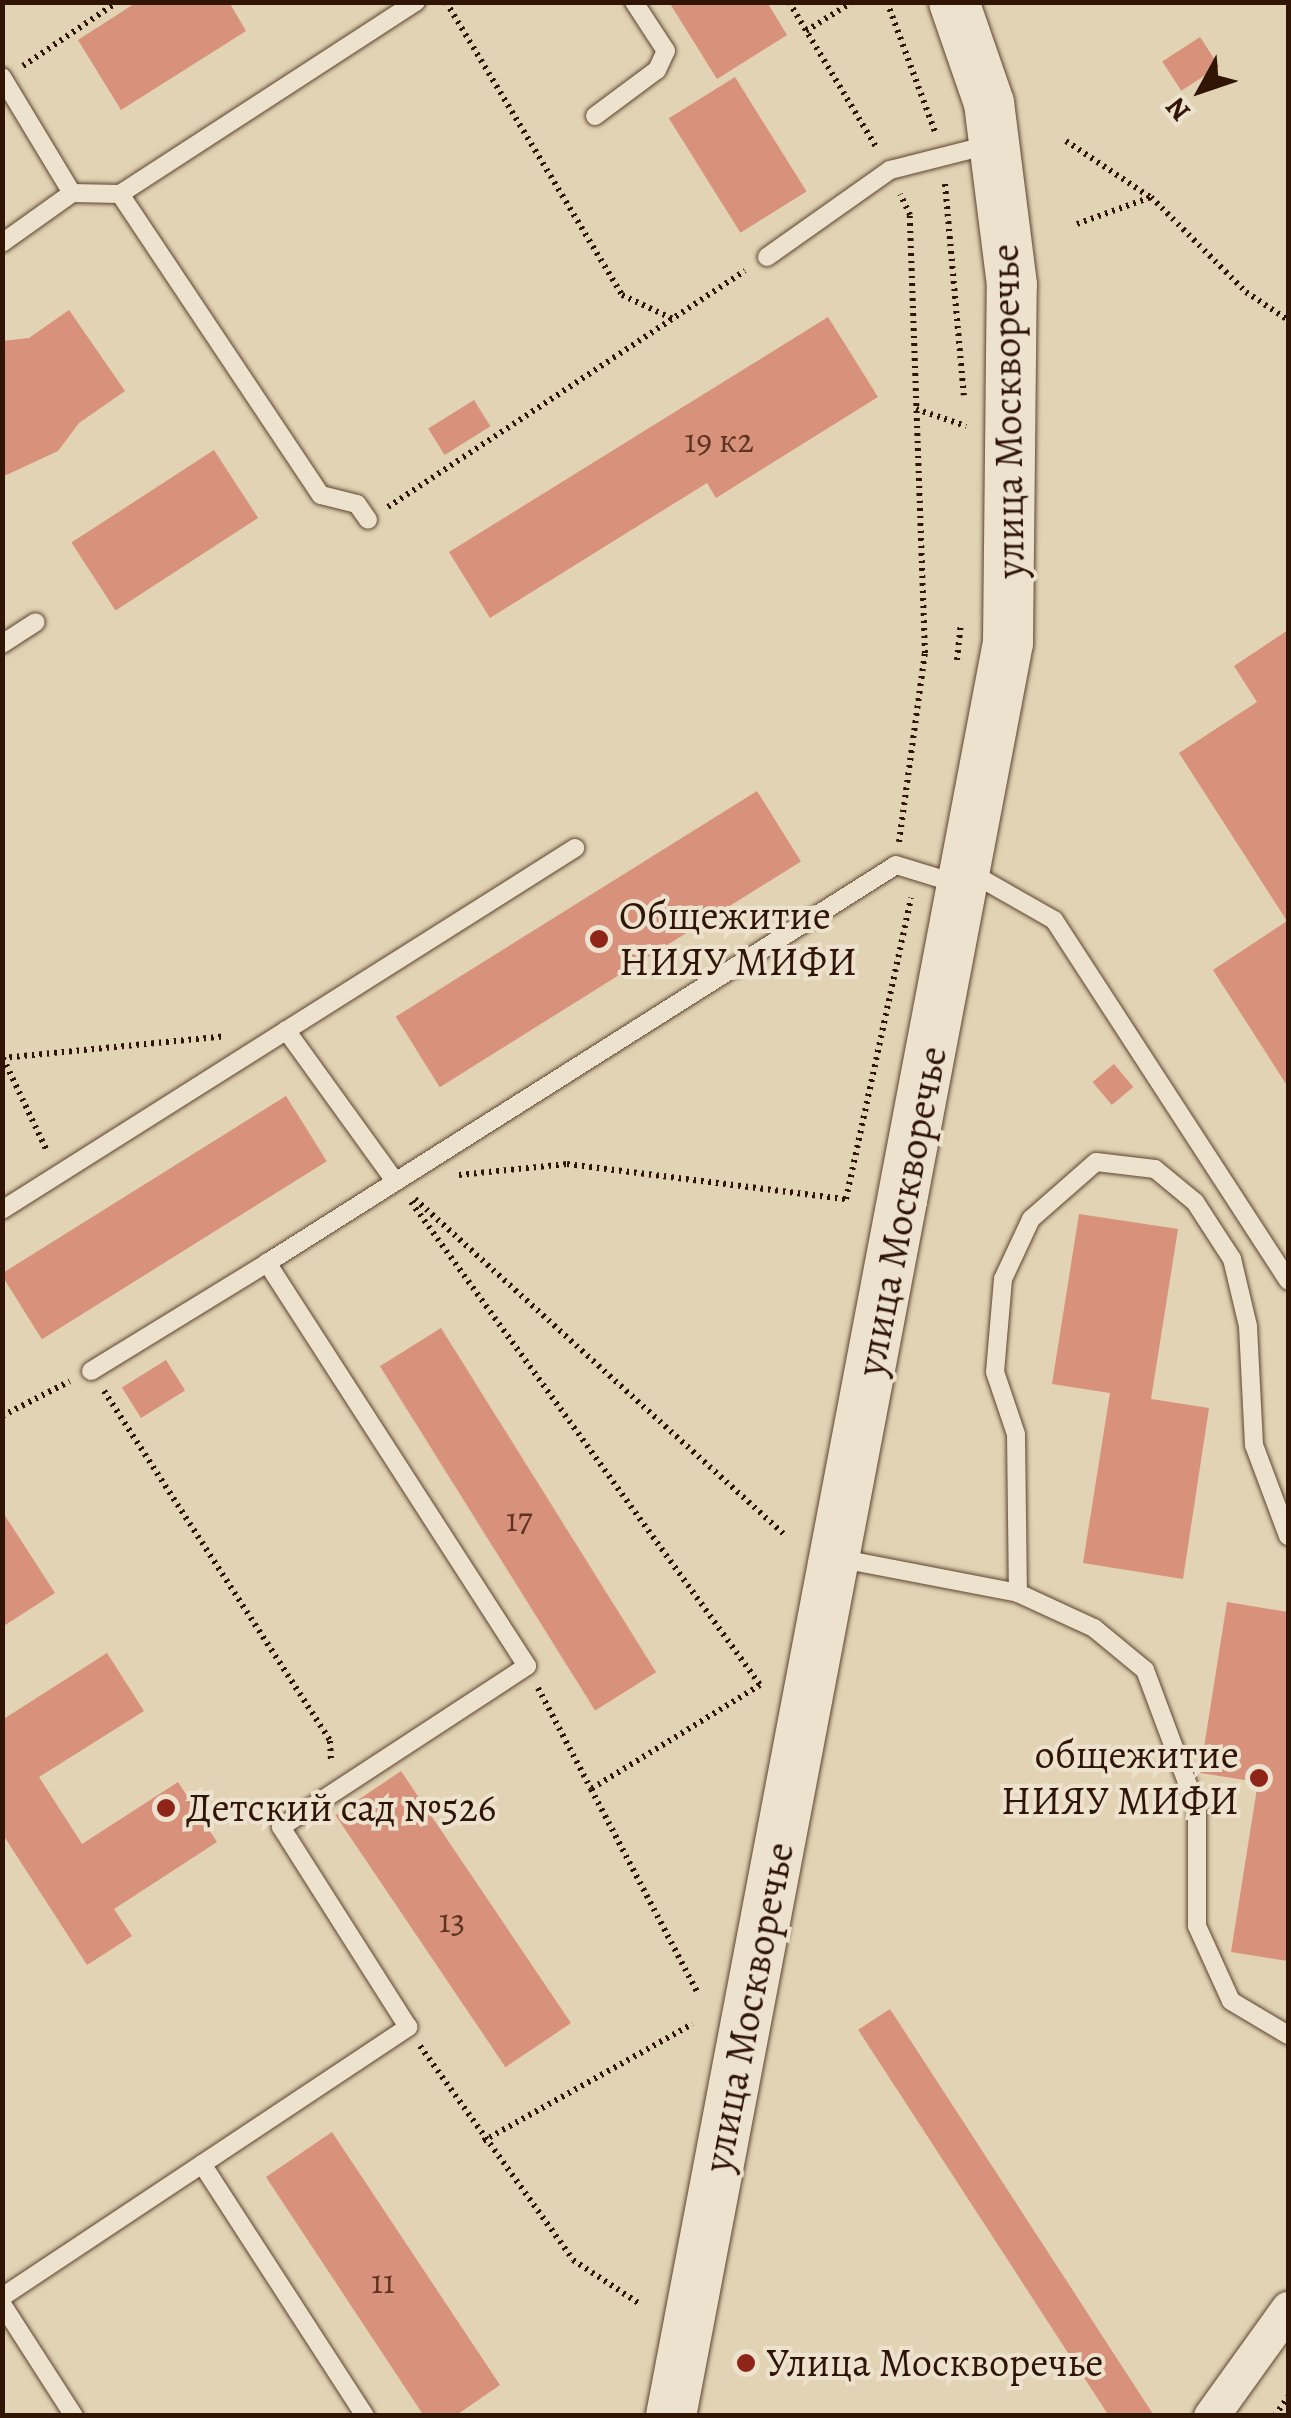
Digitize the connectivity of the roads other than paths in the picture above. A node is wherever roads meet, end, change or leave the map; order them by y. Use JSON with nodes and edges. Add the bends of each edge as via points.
{"nodes":[{"id":1,"x":416,"y":2,"type":"edge"},
{"id":2,"x":634,"y":2,"type":"edge"},
{"id":3,"x":954,"y":2,"type":"edge"},
{"id":4,"x":3,"y":78,"type":"edge"},
{"id":5,"x":596,"y":116,"type":"dead end"},
{"id":6,"x":994,"y":144,"type":"junction"},
{"id":7,"x":72,"y":192,"type":"junction"},
{"id":8,"x":120,"y":194,"type":"junction"},
{"id":9,"x":2,"y":243,"type":"edge"},
{"id":10,"x":766,"y":257,"type":"road end"},
{"id":11,"x":368,"y":520,"type":"road end"},
{"id":12,"x":36,"y":622,"type":"dead end"},
{"id":13,"x":2,"y":644,"type":"edge"},
{"id":14,"x":576,"y":848,"type":"dead end"},
{"id":15,"x":966,"y":878,"type":"junction"},
{"id":16,"x":286,"y":1030,"type":"junction"},
{"id":17,"x":395,"y":1181,"type":"junction"},
{"id":18,"x":2,"y":1210,"type":"edge"},
{"id":19,"x":266,"y":1263,"type":"junction"},
{"id":20,"x":1288,"y":1281,"type":"edge"},
{"id":21,"x":91,"y":1370,"type":"road end"},
{"id":22,"x":1288,"y":1536,"type":"edge"},
{"id":23,"x":834,"y":1557,"type":"junction"},
{"id":24,"x":1018,"y":1593,"type":"junction"},
{"id":25,"x":1288,"y":2034,"type":"edge"},
{"id":26,"x":202,"y":2164,"type":"junction"},
{"id":27,"x":2,"y":2300,"type":"edge"},
{"id":28,"x":1288,"y":2309,"type":"edge"},
{"id":29,"x":74,"y":2416,"type":"edge"},
{"id":30,"x":365,"y":2416,"type":"edge"},
{"id":31,"x":671,"y":2416,"type":"edge"},
{"id":32,"x":1211,"y":2416,"type":"edge"}],
"edges":[{"from":1,"to":8,"type":"lane"},
{"from":2,"to":5,"type":"lane","via":[[666,51],[658,70]]},
{"from":3,"to":6,"type":"main road","name":"улица Москворечье"},
{"from":4,"to":7,"type":"lane"},
{"from":6,"to":10,"type":"lane","via":[[890,170]]},
{"from":6,"to":15,"type":"main road","name":"улица Москворечье","via":[[1012,285],[1013,544],[1008,643]]},
{"from":7,"to":8,"type":"lane"},
{"from":7,"to":9,"type":"lane"},
{"from":8,"to":11,"type":"lane","via":[[321,495],[358,504]]},
{"from":12,"to":13,"type":"lane"},
{"from":14,"to":16,"type":"lane"},
{"from":15,"to":17,"type":"lane","via":[[896,864]]},
{"from":15,"to":20,"type":"lane","via":[[1054,920]]},
{"from":15,"to":23,"type":"main road","name":"улица Москворечье"},
{"from":16,"to":17,"type":"lane"},
{"from":16,"to":18,"type":"lane"},
{"from":17,"to":19,"type":"lane"},
{"from":19,"to":21,"type":"lane"},
{"from":19,"to":26,"type":"lane","via":[[527,1666],[281,1827],[408,2027]]},
{"from":22,"to":24,"type":"lane","via":[[1254,1445],[1248,1326],[1232,1259],[1196,1202],[1155,1170],[1096,1162],[1032,1218],[1003,1280],[996,1372],[1016,1434]]},
{"from":23,"to":24,"type":"lane"},
{"from":23,"to":31,"type":"main road","name":"улица Москворечье"},
{"from":24,"to":25,"type":"lane","via":[[1094,1628],[1144,1670],[1197,1809],[1196,1926],[1231,2001]]},
{"from":26,"to":27,"type":"lane"},
{"from":26,"to":30,"type":"lane"},
{"from":27,"to":29,"type":"lane"},
{"from":28,"to":32,"type":"street"}]}
